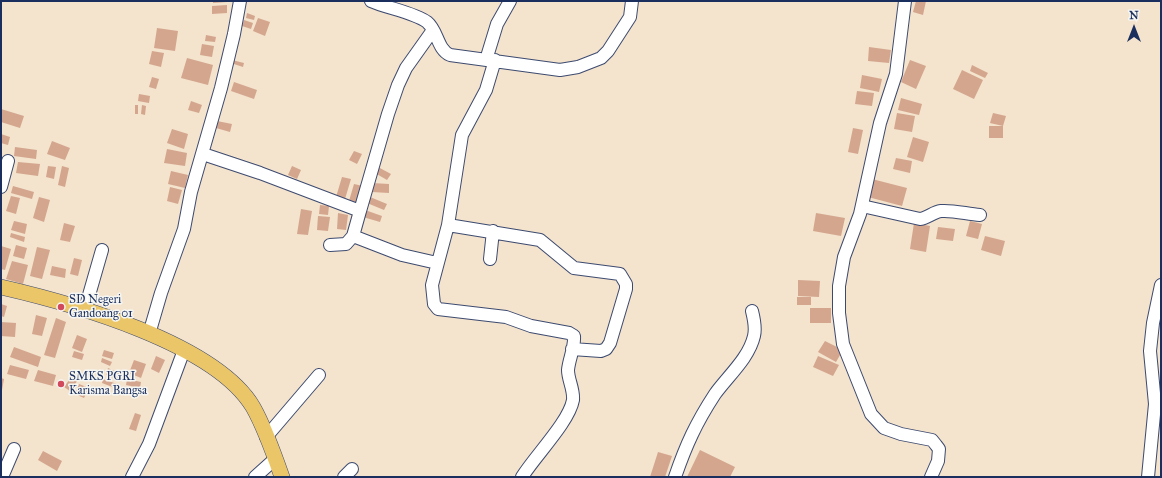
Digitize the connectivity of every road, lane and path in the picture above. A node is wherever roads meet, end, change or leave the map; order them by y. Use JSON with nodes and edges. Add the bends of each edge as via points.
{"nodes":[{"id":1,"x":240,"y":1,"type":"edge"},
{"id":2,"x":371,"y":1,"type":"edge"},
{"id":3,"x":510,"y":1,"type":"edge"},
{"id":4,"x":632,"y":1,"type":"edge"},
{"id":5,"x":905,"y":1,"type":"edge"},
{"id":6,"x":433,"y":30,"type":"junction"},
{"id":7,"x":491,"y":60,"type":"junction"},
{"id":8,"x":203,"y":154,"type":"junction"},
{"id":9,"x":8,"y":161,"type":"dead end"},
{"id":10,"x":1,"y":188,"type":"edge"},
{"id":11,"x":862,"y":206,"type":"junction"},
{"id":12,"x":360,"y":211,"type":"junction"},
{"id":13,"x":980,"y":215,"type":"dead end"},
{"id":14,"x":448,"y":224,"type":"junction"},
{"id":15,"x":493,"y":231,"type":"junction"},
{"id":16,"x":353,"y":236,"type":"junction"},
{"id":17,"x":330,"y":245,"type":"dead end"},
{"id":18,"x":102,"y":250,"type":"dead end"},
{"id":19,"x":490,"y":259,"type":"dead end"},
{"id":20,"x":437,"y":263,"type":"junction"},
{"id":21,"x":1161,"y":285,"type":"edge"},
{"id":22,"x":1,"y":287,"type":"edge"},
{"id":23,"x":85,"y":309,"type":"junction"},
{"id":24,"x":752,"y":311,"type":"dead end"},
{"id":25,"x":149,"y":334,"type":"junction"},
{"id":26,"x":572,"y":349,"type":"junction"},
{"id":27,"x":184,"y":350,"type":"junction"},
{"id":28,"x":319,"y":375,"type":"dead end"},
{"id":29,"x":266,"y":437,"type":"junction"},
{"id":30,"x":14,"y":449,"type":"dead end"},
{"id":31,"x":276,"y":459,"type":"junction"},
{"id":32,"x":2,"y":477,"type":"edge"},
{"id":33,"x":132,"y":477,"type":"edge"},
{"id":34,"x":255,"y":477,"type":"edge"},
{"id":35,"x":282,"y":477,"type":"edge"},
{"id":36,"x":522,"y":477,"type":"edge"},
{"id":37,"x":675,"y":477,"type":"edge"},
{"id":38,"x":931,"y":477,"type":"edge"},
{"id":39,"x":1148,"y":477,"type":"edge"}],
"edges":[{"from":1,"to":8,"type":"street"},
{"from":2,"to":6,"type":"street","via":[[385,8],[414,15],[427,22]]},
{"from":3,"to":7,"type":"street","via":[[497,24]]},
{"from":4,"to":7,"type":"street","via":[[630,17],[608,51],[574,69],[560,70]]},
{"from":5,"to":11,"type":"street","via":[[896,74],[880,122]]},
{"from":6,"to":7,"type":"street","via":[[446,53],[458,57]]},
{"from":6,"to":12,"type":"street","via":[[406,68],[398,85]]},
{"from":7,"to":14,"type":"street","via":[[486,90],[462,135]]},
{"from":8,"to":12,"type":"street"},
{"from":8,"to":25,"type":"street","via":[[191,192],[184,229]]},
{"from":9,"to":10,"type":"street"},
{"from":11,"to":13,"type":"street","via":[[920,218],[927,218],[942,210]]},
{"from":11,"to":38,"type":"street","via":[[844,257],[839,286],[843,344],[871,414],[884,428],[932,440],[939,449],[938,461]]},
{"from":12,"to":16,"type":"street"},
{"from":14,"to":15,"type":"street"},
{"from":14,"to":20,"type":"street"},
{"from":15,"to":19,"type":"street"},
{"from":15,"to":26,"type":"street","via":[[540,240],[574,268],[617,273],[624,278],[626,289],[606,349]]},
{"from":16,"to":17,"type":"street","via":[[346,244]]},
{"from":16,"to":20,"type":"street","via":[[402,255]]},
{"from":18,"to":23,"type":"street"},
{"from":20,"to":26,"type":"street","via":[[432,294],[438,309],[506,317],[531,326],[569,333],[574,336]]},
{"from":21,"to":39,"type":"street","via":[[1150,351],[1155,404]]},
{"from":22,"to":23,"type":"main road"},
{"from":23,"to":25,"type":"main road"},
{"from":24,"to":37,"type":"street","via":[[755,335],[748,352],[700,418],[689,437]]},
{"from":25,"to":27,"type":"main road"},
{"from":26,"to":36,"type":"street","via":[[568,378],[573,389],[573,400],[567,415]]},
{"from":27,"to":29,"type":"main road","via":[[231,380],[253,407]]},
{"from":27,"to":33,"type":"street","via":[[149,444]]},
{"from":28,"to":29,"type":"street"},
{"from":29,"to":31,"type":"main road"},
{"from":30,"to":32,"type":"street"},
{"from":31,"to":34,"type":"street"},
{"from":31,"to":35,"type":"main road"}]}
